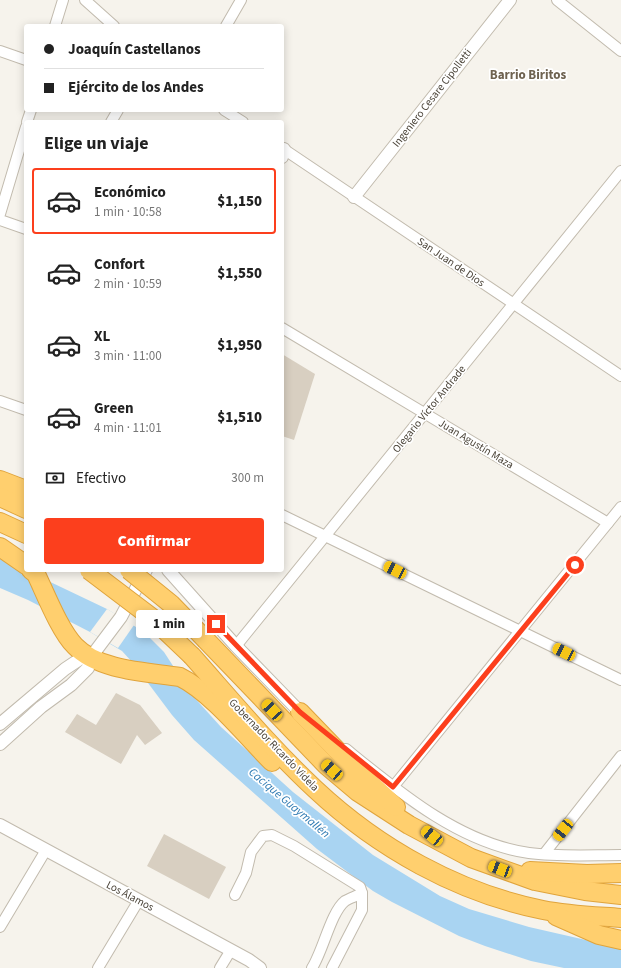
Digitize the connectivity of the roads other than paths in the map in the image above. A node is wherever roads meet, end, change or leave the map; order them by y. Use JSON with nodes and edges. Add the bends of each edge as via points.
{"nodes":[{"id":1,"x":63,"y":0,"type":"edge"},
{"id":2,"x":85,"y":0,"type":"edge"},
{"id":3,"x":241,"y":0,"type":"edge"},
{"id":4,"x":510,"y":0,"type":"edge"},
{"id":5,"x":557,"y":0,"type":"edge"},
{"id":6,"x":56,"y":24,"type":"edge"},
{"id":7,"x":112,"y":24,"type":"edge"},
{"id":8,"x":227,"y":24,"type":"edge"},
{"id":9,"x":0,"y":51,"type":"edge"},
{"id":10,"x":621,"y":51,"type":"edge"},
{"id":11,"x":24,"y":59,"type":"edge"},
{"id":12,"x":227,"y":112,"type":"edge"},
{"id":13,"x":240,"y":120,"type":"edge"},
{"id":14,"x":24,"y":133,"type":"edge"},
{"id":15,"x":284,"y":152,"type":"edge"},
{"id":16,"x":621,"y":171,"type":"edge"},
{"id":17,"x":354,"y":197,"type":"junction"},
{"id":18,"x":0,"y":214,"type":"edge"},
{"id":19,"x":0,"y":220,"type":"edge"},
{"id":20,"x":24,"y":228,"type":"edge"},
{"id":21,"x":514,"y":304,"type":"junction"},
{"id":22,"x":284,"y":329,"type":"edge"},
{"id":23,"x":621,"y":376,"type":"edge"},
{"id":24,"x":0,"y":401,"type":"edge"},
{"id":25,"x":24,"y":409,"type":"edge"},
{"id":26,"x":425,"y":413,"type":"junction"},
{"id":27,"x":0,"y":480,"type":"edge"},
{"id":28,"x":24,"y":489,"type":"edge"},
{"id":29,"x":0,"y":497,"type":"edge"},
{"id":30,"x":621,"y":507,"type":"edge"},
{"id":31,"x":24,"y":509,"type":"edge"},
{"id":32,"x":284,"y":516,"type":"edge"},
{"id":33,"x":0,"y":522,"type":"edge"},
{"id":34,"x":608,"y":523,"type":"junction"},
{"id":35,"x":24,"y":533,"type":"edge"},
{"id":36,"x":325,"y":537,"type":"junction"},
{"id":37,"x":0,"y":547,"type":"edge"},
{"id":38,"x":24,"y":565,"type":"edge"},
{"id":39,"x":32,"y":572,"type":"edge"},
{"id":40,"x":92,"y":572,"type":"edge"},
{"id":41,"x":131,"y":572,"type":"edge"},
{"id":42,"x":145,"y":572,"type":"edge"},
{"id":43,"x":170,"y":572,"type":"edge"},
{"id":44,"x":521,"y":631,"type":"junction"},
{"id":45,"x":236,"y":646,"type":"junction"},
{"id":46,"x":91,"y":657,"type":"junction"},
{"id":47,"x":621,"y":680,"type":"edge"},
{"id":48,"x":300,"y":712,"type":"junction"},
{"id":49,"x":0,"y":724,"type":"edge"},
{"id":50,"x":0,"y":744,"type":"edge"},
{"id":51,"x":621,"y":756,"type":"edge"},
{"id":52,"x":393,"y":787,"type":"junction"},
{"id":53,"x":0,"y":824,"type":"edge"},
{"id":54,"x":362,"y":828,"type":"junction"},
{"id":55,"x":443,"y":845,"type":"junction"},
{"id":56,"x":46,"y":850,"type":"junction"},
{"id":57,"x":544,"y":854,"type":"junction"},
{"id":58,"x":621,"y":855,"type":"edge"},
{"id":59,"x":500,"y":869,"type":"junction"},
{"id":60,"x":621,"y":873,"type":"edge"},
{"id":61,"x":362,"y":893,"type":"junction"},
{"id":62,"x":235,"y":895,"type":"dead end"},
{"id":63,"x":621,"y":895,"type":"edge"},
{"id":64,"x":139,"y":900,"type":"junction"},
{"id":65,"x":543,"y":910,"type":"junction"},
{"id":66,"x":621,"y":918,"type":"edge"},
{"id":67,"x":0,"y":927,"type":"edge"},
{"id":68,"x":621,"y":940,"type":"edge"},
{"id":69,"x":230,"y":950,"type":"junction"},
{"id":70,"x":98,"y":968,"type":"edge"},
{"id":71,"x":220,"y":968,"type":"edge"},
{"id":72,"x":260,"y":968,"type":"edge"},
{"id":73,"x":312,"y":968,"type":"edge"},
{"id":74,"x":332,"y":968,"type":"edge"}],
"edges":[{"from":1,"to":6,"type":"street"},
{"from":2,"to":7,"type":"street"},
{"from":3,"to":8,"type":"street"},
{"from":4,"to":17,"type":"street","name":"Ingeniero Cesare Cipolletti"},
{"from":5,"to":10,"type":"street"},
{"from":9,"to":11,"type":"street"},
{"from":12,"to":13,"type":"street"},
{"from":14,"to":18,"type":"street"},
{"from":15,"to":17,"type":"street","name":"San Juan de Dios"},
{"from":16,"to":21,"type":"street","name":"Olegario Víctor Andrade"},
{"from":17,"to":21,"type":"street","name":"San Juan de Dios"},
{"from":19,"to":20,"type":"street"},
{"from":21,"to":23,"type":"street","name":"San Juan de Dios"},
{"from":21,"to":26,"type":"street","name":"Olegario Víctor Andrade"},
{"from":22,"to":26,"type":"street","name":"Juan Agustín Maza"},
{"from":24,"to":25,"type":"street"},
{"from":26,"to":34,"type":"street","name":"Juan Agustín Maza"},
{"from":26,"to":36,"type":"street","name":"Olegario Víctor Andrade"},
{"from":27,"to":28,"type":"highway"},
{"from":29,"to":31,"type":"highway"},
{"from":30,"to":34,"type":"street"},
{"from":32,"to":36,"type":"street"},
{"from":33,"to":35,"type":"highway"},
{"from":34,"to":44,"type":"street"},
{"from":36,"to":44,"type":"street"},
{"from":36,"to":45,"type":"street","name":"Olegario Víctor Andrade"},
{"from":37,"to":38,"type":"highway"},
{"from":39,"to":46,"type":"highway","via":[[76,648]]},
{"from":40,"to":54,"type":"highway","name":"Gobernador Ricardo Videla","bridge":true,"via":[[151,617],[192,656],[295,770]]},
{"from":41,"to":55,"type":"highway","name":"Gobernador Ricardo Videla","bridge":true,"via":[[171,604],[338,776],[377,806]]},
{"from":42,"to":46,"type":"street","via":[[121,617]]},
{"from":43,"to":45,"type":"street"},
{"from":44,"to":47,"type":"street"},
{"from":44,"to":52,"type":"street"},
{"from":45,"to":48,"type":"street"},
{"from":46,"to":49,"type":"street","via":[[75,662]]},
{"from":46,"to":50,"type":"street","via":[[88,668],[77,679]]},
{"from":46,"to":54,"type":"highway","via":[[111,666],[180,677],[202,692],[284,775],[312,798]]},
{"from":48,"to":52,"type":"street"},
{"from":48,"to":55,"type":"highway","via":[[398,809]]},
{"from":51,"to":57,"type":"street"},
{"from":52,"to":57,"type":"street","via":[[430,813],[472,835],[513,850]]},
{"from":53,"to":56,"type":"street","name":"Los Álamos"},
{"from":54,"to":65,"type":"highway","name":"Gobernador Ricardo Videla","via":[[401,854],[440,875],[469,888]]},
{"from":55,"to":59,"type":"highway","name":"Gobernador Ricardo Videla"},
{"from":56,"to":64,"type":"street","name":"Los Álamos"},
{"from":56,"to":67,"type":"street"},
{"from":57,"to":58,"type":"street"},
{"from":59,"to":60,"type":"highway","via":[[587,874]]},
{"from":59,"to":63,"type":"highway","name":"Gobernador Ricardo Videla","via":[[535,881]]},
{"from":61,"to":62,"type":"street","via":[[360,887],[294,846],[272,836],[263,836],[251,852],[246,873]]},
{"from":61,"to":73,"type":"street","via":[[345,902],[336,913]]},
{"from":61,"to":74,"type":"street","via":[[362,910]]},
{"from":64,"to":69,"type":"street","name":"Los Álamos"},
{"from":64,"to":70,"type":"street"},
{"from":65,"to":66,"type":"highway","name":"Gobernador Ricardo Videla"},
{"from":65,"to":68,"type":"highway","via":[[599,934]]},
{"from":69,"to":71,"type":"street"},
{"from":69,"to":72,"type":"street","name":"Los Álamos"}]}
